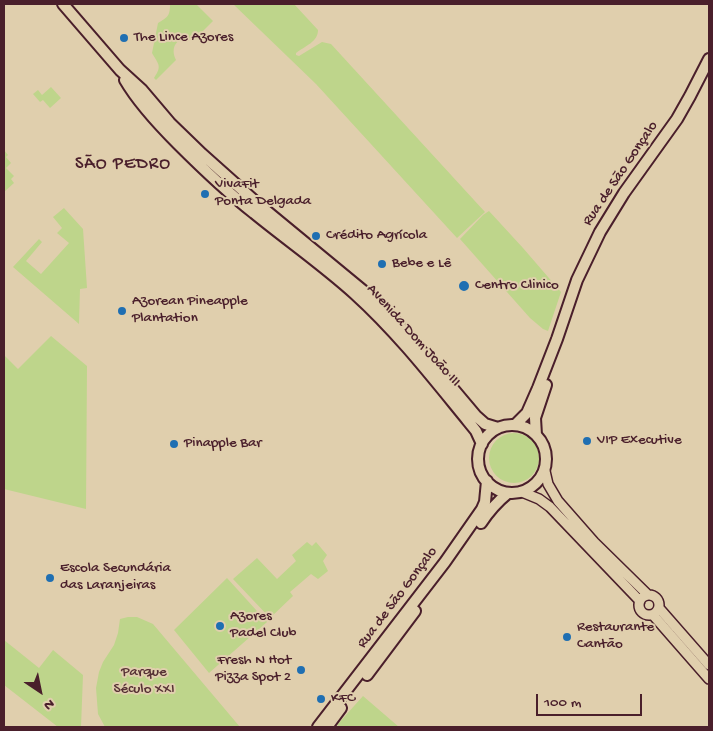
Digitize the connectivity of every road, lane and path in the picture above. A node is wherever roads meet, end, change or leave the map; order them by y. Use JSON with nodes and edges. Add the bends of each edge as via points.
{"nodes":[{"id":1,"x":63,"y":4,"type":"edge"},
{"id":2,"x":709,"y":59,"type":"edge"},
{"id":3,"x":120,"y":70,"type":"junction"},
{"id":4,"x":557,"y":339,"type":"junction"},
{"id":5,"x":515,"y":425,"type":"junction"},
{"id":6,"x":498,"y":428,"type":"junction"},
{"id":7,"x":536,"y":434,"type":"junction"},
{"id":8,"x":482,"y":444,"type":"junction"},
{"id":9,"x":545,"y":471,"type":"junction"},
{"id":10,"x":486,"y":481,"type":"junction"},
{"id":11,"x":522,"y":492,"type":"junction"},
{"id":12,"x":508,"y":493,"type":"junction"},
{"id":13,"x":648,"y":595,"type":"junction"},
{"id":14,"x":640,"y":601,"type":"junction"},
{"id":15,"x":660,"y":608,"type":"junction"},
{"id":16,"x":652,"y":615,"type":"junction"},
{"id":17,"x":709,"y":665,"type":"edge"},
{"id":18,"x":709,"y":679,"type":"edge"},
{"id":19,"x":318,"y":727,"type":"edge"},
{"id":20,"x":327,"y":727,"type":"edge"}],
"edges":[{"from":1,"to":3,"type":"main road","name":"Avenida Dom João III"},
{"from":2,"to":4,"type":"main road","name":"Rua de São Gonçalo","via":[[677,119],[600,232],[577,280]]},
{"from":3,"to":6,"type":"main road","name":"Avenida Dom João III","via":[[234,183],[367,293],[476,416],[484,424]]},
{"from":3,"to":8,"type":"main road","name":"Avenida Dom João III","via":[[142,105],[194,161],[354,293],[383,321],[468,421]]},
{"from":4,"to":5,"type":"main road","name":"Rua de São Gonçalo","via":[[527,413]]},
{"from":4,"to":7,"type":"main road","name":"Rua de São Gonçalo","via":[[535,418]]},
{"from":5,"to":6,"type":"main road"},
{"from":5,"to":7,"type":"main road"},
{"from":6,"to":8,"type":"main road"},
{"from":7,"to":9,"type":"main road","via":[[545,448]]},
{"from":8,"to":10,"type":"main road","via":[[479,468]]},
{"from":9,"to":11,"type":"main road","via":[[540,480]]},
{"from":9,"to":13,"type":"street","via":[[548,484],[564,509]]},
{"from":10,"to":12,"type":"main road"},
{"from":10,"to":19,"type":"main road","name":"Rua de São Gonçalo","via":[[485,502],[477,516]]},
{"from":11,"to":12,"type":"main road"},
{"from":11,"to":14,"type":"street","via":[[550,507]]},
{"from":12,"to":20,"type":"main road","name":"Rua de São Gonçalo","via":[[491,509]]},
{"from":13,"to":14,"type":"street"},
{"from":13,"to":15,"type":"street","via":[[657,598]]},
{"from":14,"to":16,"type":"street","via":[[642,612]]},
{"from":15,"to":16,"type":"street"},
{"from":15,"to":17,"type":"street"},
{"from":16,"to":18,"type":"street"}]}
